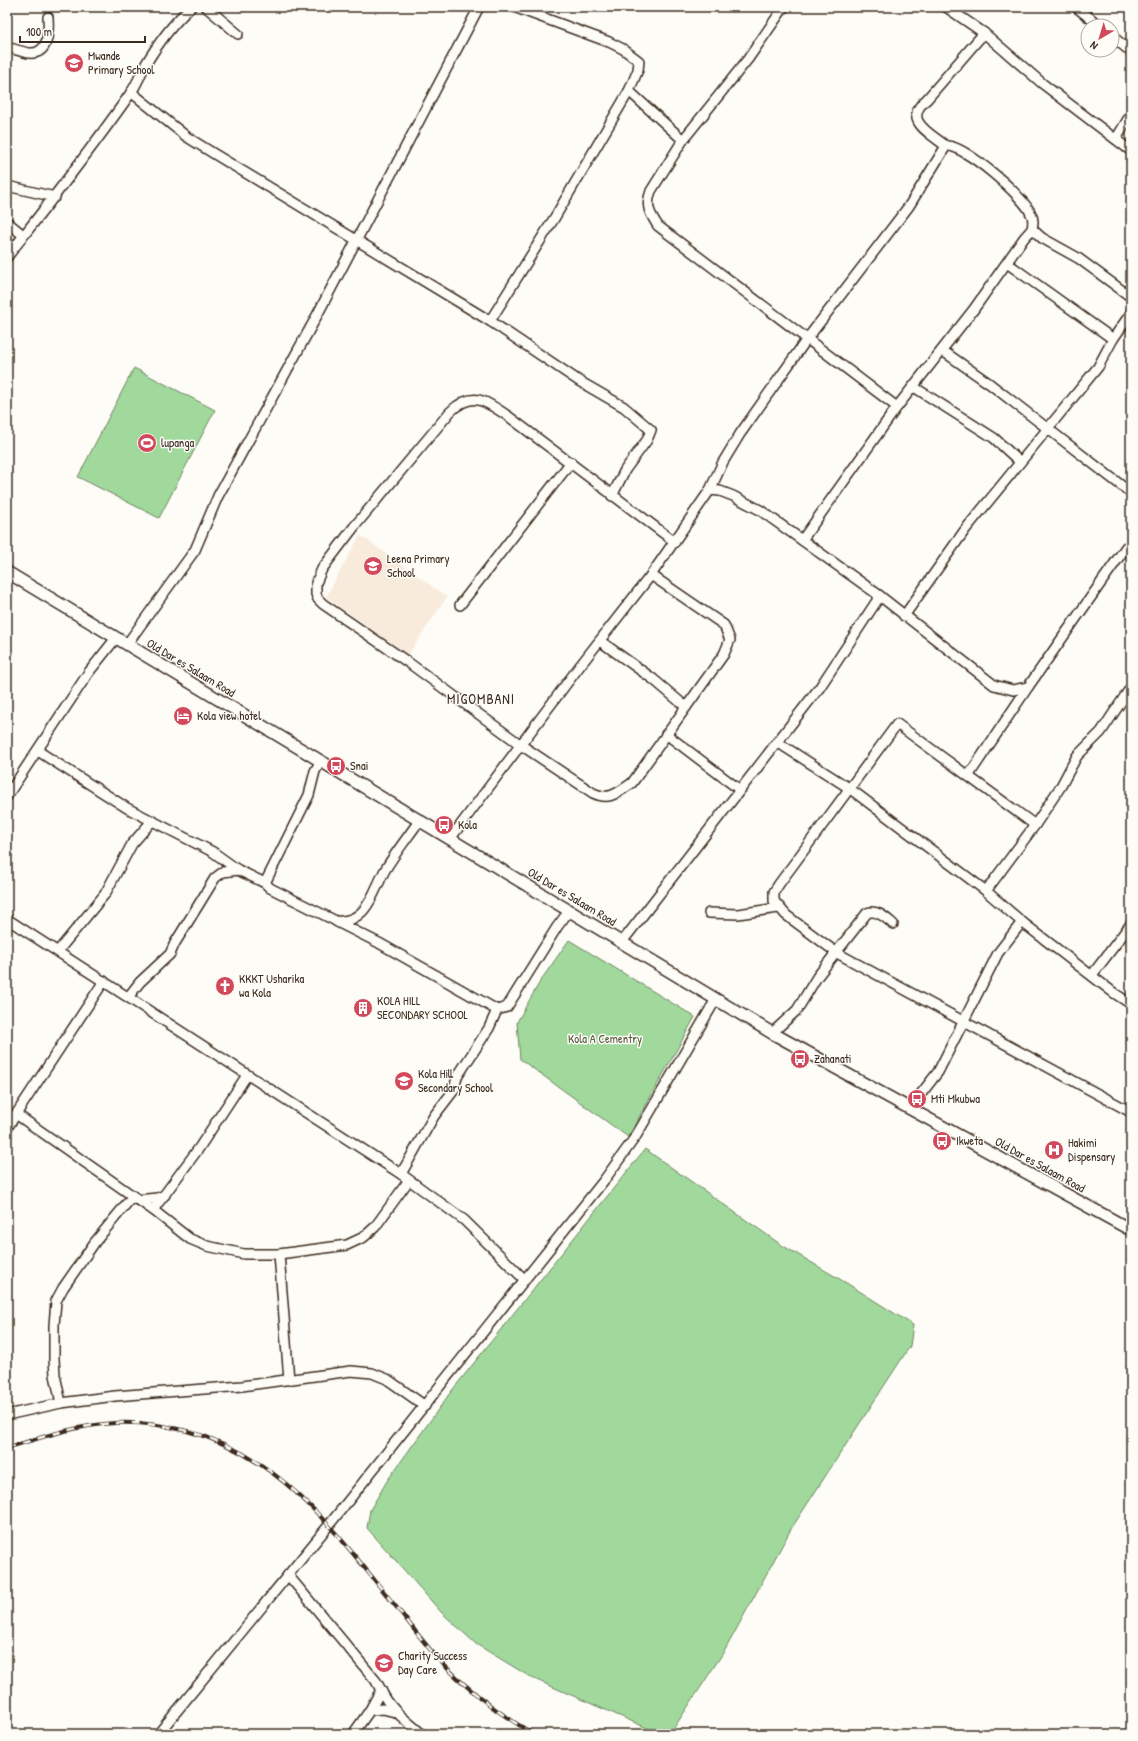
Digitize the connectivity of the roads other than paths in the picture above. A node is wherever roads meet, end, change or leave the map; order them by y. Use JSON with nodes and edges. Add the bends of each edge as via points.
{"nodes":[{"id":1,"x":190,"y":7,"type":"edge"},
{"id":2,"x":206,"y":7,"type":"edge"},
{"id":3,"x":478,"y":7,"type":"edge"},
{"id":4,"x":514,"y":7,"type":"edge"},
{"id":5,"x":784,"y":7,"type":"edge"},
{"id":6,"x":946,"y":7,"type":"edge"},
{"id":7,"x":1076,"y":7,"type":"edge"},
{"id":8,"x":48,"y":17,"type":"dead end"},
{"id":9,"x":1090,"y":18,"type":"edge"},
{"id":10,"x":984,"y":33,"type":"junction"},
{"id":11,"x":238,"y":34,"type":"dead end"},
{"id":12,"x":1120,"y":43,"type":"edge"},
{"id":13,"x":7,"y":47,"type":"edge"},
{"id":14,"x":1131,"y":52,"type":"edge"},
{"id":15,"x":629,"y":91,"type":"junction"},
{"id":16,"x":131,"y":92,"type":"junction"},
{"id":17,"x":1131,"y":114,"type":"edge"},
{"id":18,"x":1116,"y":139,"type":"junction"},
{"id":19,"x":683,"y":140,"type":"junction"},
{"id":20,"x":946,"y":146,"type":"junction"},
{"id":21,"x":1131,"y":151,"type":"edge"},
{"id":22,"x":7,"y":186,"type":"edge"},
{"id":23,"x":55,"y":197,"type":"junction"},
{"id":24,"x":7,"y":222,"type":"edge"},
{"id":25,"x":1032,"y":229,"type":"junction"},
{"id":26,"x":23,"y":235,"type":"junction"},
{"id":27,"x":356,"y":239,"type":"junction"},
{"id":28,"x":7,"y":257,"type":"edge"},
{"id":29,"x":1007,"y":263,"type":"junction"},
{"id":30,"x":1131,"y":297,"type":"edge"},
{"id":31,"x":1131,"y":313,"type":"edge"},
{"id":32,"x":490,"y":321,"type":"junction"},
{"id":33,"x":1113,"y":338,"type":"junction"},
{"id":34,"x":806,"y":339,"type":"junction"},
{"id":35,"x":943,"y":351,"type":"junction"},
{"id":36,"x":914,"y":387,"type":"junction"},
{"id":37,"x":896,"y":407,"type":"junction"},
{"id":38,"x":1048,"y":428,"type":"junction"},
{"id":39,"x":571,"y":462,"type":"junction"},
{"id":40,"x":1020,"y":462,"type":"junction"},
{"id":41,"x":710,"y":490,"type":"junction"},
{"id":42,"x":1131,"y":493,"type":"edge"},
{"id":43,"x":612,"y":496,"type":"junction"},
{"id":44,"x":802,"y":540,"type":"junction"},
{"id":45,"x":675,"y":542,"type":"junction"},
{"id":46,"x":1129,"y":545,"type":"edge"},
{"id":47,"x":7,"y":572,"type":"edge"},
{"id":48,"x":651,"y":575,"type":"junction"},
{"id":49,"x":880,"y":596,"type":"junction"},
{"id":50,"x":460,"y":605,"type":"dead end"},
{"id":51,"x":904,"y":616,"type":"junction"},
{"id":52,"x":116,"y":638,"type":"junction"},
{"id":53,"x":600,"y":641,"type":"junction"},
{"id":54,"x":127,"y":644,"type":"junction"},
{"id":55,"x":1028,"y":687,"type":"junction"},
{"id":56,"x":1131,"y":687,"type":"edge"},
{"id":57,"x":686,"y":707,"type":"junction"},
{"id":58,"x":666,"y":734,"type":"junction"},
{"id":59,"x":778,"y":742,"type":"junction"},
{"id":60,"x":521,"y":745,"type":"junction"},
{"id":61,"x":38,"y":751,"type":"junction"},
{"id":62,"x":322,"y":761,"type":"junction"},
{"id":63,"x":969,"y":775,"type":"junction"},
{"id":64,"x":849,"y":788,"type":"junction"},
{"id":65,"x":740,"y":790,"type":"junction"},
{"id":66,"x":7,"y":796,"type":"edge"},
{"id":67,"x":152,"y":821,"type":"junction"},
{"id":68,"x":419,"y":821,"type":"junction"},
{"id":69,"x":1035,"y":825,"type":"junction"},
{"id":70,"x":450,"y":839,"type":"junction"},
{"id":71,"x":238,"y":870,"type":"junction"},
{"id":72,"x":265,"y":884,"type":"junction"},
{"id":73,"x":986,"y":891,"type":"junction"},
{"id":74,"x":778,"y":908,"type":"junction"},
{"id":75,"x":569,"y":911,"type":"junction"},
{"id":76,"x":709,"y":913,"type":"dead end"},
{"id":77,"x":7,"y":919,"type":"edge"},
{"id":78,"x":336,"y":921,"type":"junction"},
{"id":79,"x":1022,"y":922,"type":"junction"},
{"id":80,"x":893,"y":924,"type":"dead end"},
{"id":81,"x":1131,"y":924,"type":"edge"},
{"id":82,"x":622,"y":942,"type":"junction"},
{"id":83,"x":58,"y":951,"type":"junction"},
{"id":84,"x":837,"y":953,"type":"junction"},
{"id":85,"x":1092,"y":975,"type":"junction"},
{"id":86,"x":104,"y":981,"type":"junction"},
{"id":87,"x":129,"y":996,"type":"junction"},
{"id":88,"x":716,"y":999,"type":"junction"},
{"id":89,"x":1131,"y":1004,"type":"edge"},
{"id":90,"x":497,"y":1010,"type":"junction"},
{"id":91,"x":964,"y":1021,"type":"junction"},
{"id":92,"x":772,"y":1033,"type":"junction"},
{"id":93,"x":247,"y":1076,"type":"junction"},
{"id":94,"x":910,"y":1108,"type":"junction"},
{"id":95,"x":1131,"y":1112,"type":"edge"},
{"id":96,"x":16,"y":1114,"type":"junction"},
{"id":97,"x":7,"y":1128,"type":"edge"},
{"id":98,"x":401,"y":1174,"type":"junction"},
{"id":99,"x":409,"y":1180,"type":"junction"},
{"id":100,"x":165,"y":1195,"type":"junction"},
{"id":101,"x":135,"y":1198,"type":"junction"},
{"id":102,"x":153,"y":1210,"type":"junction"},
{"id":103,"x":1131,"y":1230,"type":"edge"},
{"id":104,"x":279,"y":1254,"type":"junction"},
{"id":105,"x":524,"y":1280,"type":"junction"},
{"id":106,"x":289,"y":1380,"type":"junction"},
{"id":107,"x":62,"y":1402,"type":"junction"},
{"id":108,"x":425,"y":1406,"type":"junction"},
{"id":109,"x":7,"y":1415,"type":"edge"},
{"id":110,"x":288,"y":1575,"type":"junction"},
{"id":111,"x":381,"y":1690,"type":"junction"},
{"id":112,"x":370,"y":1710,"type":"junction"},
{"id":113,"x":396,"y":1713,"type":"junction"},
{"id":114,"x":158,"y":1734,"type":"edge"},
{"id":115,"x":353,"y":1734,"type":"edge"},
{"id":116,"x":422,"y":1734,"type":"edge"}],
"edges":[{"from":1,"to":16,"type":"street","via":[[178,18],[156,48]]},
{"from":2,"to":11,"type":"street"},
{"from":3,"to":27,"type":"street"},
{"from":4,"to":15,"type":"street","via":[[609,42],[630,54],[639,61]]},
{"from":5,"to":19,"type":"street","via":[[748,59]]},
{"from":6,"to":10,"type":"street"},
{"from":7,"to":9,"type":"street"},
{"from":8,"to":13,"type":"street","via":[[49,37],[38,52],[28,53]]},
{"from":10,"to":18,"type":"street","via":[[1043,84]]},
{"from":10,"to":20,"type":"street","via":[[920,105],[915,114],[922,127]]},
{"from":12,"to":14,"type":"street"},
{"from":15,"to":19,"type":"street"},
{"from":15,"to":32,"type":"street"},
{"from":16,"to":23,"type":"street"},
{"from":16,"to":27,"type":"street","via":[[187,137],[256,181]]},
{"from":17,"to":18,"type":"street"},
{"from":18,"to":21,"type":"street"},
{"from":19,"to":34,"type":"street","via":[[651,191],[648,200],[650,214],[658,226]]},
{"from":20,"to":25,"type":"street","via":[[962,152],[1006,184],[1031,214]]},
{"from":20,"to":34,"type":"street","via":[[909,206]]},
{"from":22,"to":23,"type":"street"},
{"from":23,"to":26,"type":"street"},
{"from":24,"to":26,"type":"street"},
{"from":25,"to":29,"type":"street"},
{"from":25,"to":30,"type":"street","via":[[1042,238],[1078,258]]},
{"from":26,"to":28,"type":"street"},
{"from":27,"to":32,"type":"street"},
{"from":27,"to":54,"type":"street","via":[[218,496],[195,550]]},
{"from":29,"to":33,"type":"street"},
{"from":29,"to":35,"type":"street"},
{"from":31,"to":33,"type":"street"},
{"from":32,"to":43,"type":"street","via":[[579,382],[624,407],[651,430],[647,440],[625,470]]},
{"from":33,"to":38,"type":"street","via":[[1098,367]]},
{"from":34,"to":37,"type":"street"},
{"from":34,"to":41,"type":"street","via":[[740,434]]},
{"from":35,"to":36,"type":"street"},
{"from":35,"to":38,"type":"street"},
{"from":36,"to":37,"type":"street"},
{"from":36,"to":40,"type":"street","via":[[994,438]]},
{"from":37,"to":44,"type":"street"},
{"from":38,"to":40,"type":"street"},
{"from":38,"to":42,"type":"street"},
{"from":39,"to":43,"type":"street"},
{"from":39,"to":50,"type":"street"},
{"from":39,"to":60,"type":"street","via":[[494,406],[479,399],[465,401],[450,412],[354,527],[322,569],[316,583],[316,596],[323,604]]},
{"from":40,"to":51,"type":"street","via":[[965,530]]},
{"from":41,"to":44,"type":"street","via":[[733,496],[760,510]]},
{"from":41,"to":45,"type":"street"},
{"from":43,"to":45,"type":"street"},
{"from":44,"to":49,"type":"street"},
{"from":45,"to":48,"type":"street"},
{"from":46,"to":55,"type":"street"},
{"from":47,"to":52,"type":"main road","name":"Old Dar es Salaam Road"},
{"from":48,"to":53,"type":"street"},
{"from":48,"to":57,"type":"street","via":[[724,625],[730,640],[724,654]]},
{"from":49,"to":51,"type":"street"},
{"from":49,"to":59,"type":"street","via":[[820,687]]},
{"from":51,"to":55,"type":"street","via":[[994,685],[1013,690]]},
{"from":52,"to":54,"type":"main road","name":"Old Dar es Salaam Road"},
{"from":52,"to":61,"type":"street","via":[[80,684]]},
{"from":53,"to":57,"type":"street","via":[[653,679]]},
{"from":53,"to":60,"type":"street"},
{"from":54,"to":62,"type":"main road","name":"Old Dar es Salaam Road"},
{"from":55,"to":63,"type":"street"},
{"from":56,"to":69,"type":"street","via":[[1101,732],[1077,756]]},
{"from":57,"to":58,"type":"street"},
{"from":58,"to":60,"type":"street","via":[[632,783],[614,794],[603,797],[592,793]]},
{"from":58,"to":65,"type":"street"},
{"from":59,"to":64,"type":"street"},
{"from":59,"to":65,"type":"street"},
{"from":60,"to":70,"type":"street"},
{"from":61,"to":66,"type":"street"},
{"from":61,"to":67,"type":"street","via":[[127,808]]},
{"from":62,"to":68,"type":"main road","name":"Old Dar es Salaam Road"},
{"from":62,"to":72,"type":"street","via":[[315,771],[309,795]]},
{"from":63,"to":64,"type":"street","via":[[897,724]]},
{"from":63,"to":69,"type":"street"},
{"from":64,"to":73,"type":"street"},
{"from":64,"to":74,"type":"street","via":[[774,892],[774,901]]},
{"from":65,"to":82,"type":"street"},
{"from":67,"to":71,"type":"street","via":[[213,852]]},
{"from":67,"to":83,"type":"street","via":[[128,850],[105,894]]},
{"from":68,"to":70,"type":"main road","name":"Old Dar es Salaam Road"},
{"from":68,"to":78,"type":"street","via":[[386,869],[370,904],[353,920]]},
{"from":69,"to":73,"type":"street"},
{"from":70,"to":75,"type":"main road","name":"Old Dar es Salaam Road"},
{"from":71,"to":72,"type":"street"},
{"from":71,"to":87,"type":"street","via":[[223,872],[215,878],[170,954]]},
{"from":72,"to":78,"type":"street"},
{"from":73,"to":79,"type":"street"},
{"from":74,"to":76,"type":"street","via":[[738,914]]},
{"from":74,"to":84,"type":"street"},
{"from":75,"to":82,"type":"main road","name":"Old Dar es Salaam Road"},
{"from":75,"to":90,"type":"street","via":[[507,1007]]},
{"from":77,"to":83,"type":"street"},
{"from":78,"to":90,"type":"street"},
{"from":79,"to":85,"type":"street"},
{"from":79,"to":91,"type":"street","via":[[998,953]]},
{"from":80,"to":84,"type":"street","via":[[883,915],[872,911],[867,913]]},
{"from":81,"to":85,"type":"street"},
{"from":82,"to":88,"type":"main road","name":"Old Dar es Salaam Road"},
{"from":83,"to":86,"type":"street"},
{"from":84,"to":91,"type":"street"},
{"from":84,"to":92,"type":"street","via":[[817,977],[797,1010]]},
{"from":85,"to":89,"type":"street"},
{"from":86,"to":87,"type":"street"},
{"from":86,"to":96,"type":"street"},
{"from":87,"to":93,"type":"street"},
{"from":88,"to":92,"type":"main road","name":"Old Dar es Salaam Road"},
{"from":88,"to":105,"type":"street","via":[[636,1136]]},
{"from":90,"to":98,"type":"street","via":[[489,1028],[457,1077],[454,1090],[434,1116]]},
{"from":91,"to":94,"type":"street","via":[[938,1072]]},
{"from":91,"to":95,"type":"street"},
{"from":92,"to":94,"type":"main road","name":"Old Dar es Salaam Road"},
{"from":93,"to":98,"type":"street"},
{"from":93,"to":100,"type":"street","via":[[200,1148]]},
{"from":94,"to":103,"type":"main road","name":"Old Dar es Salaam Road"},
{"from":96,"to":97,"type":"street"},
{"from":96,"to":101,"type":"street"},
{"from":98,"to":99,"type":"street"},
{"from":99,"to":104,"type":"street","via":[[387,1212],[364,1237],[347,1245]]},
{"from":99,"to":105,"type":"street","via":[[475,1229]]},
{"from":100,"to":101,"type":"street","via":[[157,1198]]},
{"from":100,"to":102,"type":"street"},
{"from":101,"to":102,"type":"street"},
{"from":101,"to":107,"type":"street","via":[[95,1242],[56,1301],[54,1359]]},
{"from":102,"to":104,"type":"street","via":[[190,1239],[207,1246],[244,1254]]},
{"from":104,"to":106,"type":"street"},
{"from":105,"to":108,"type":"street"},
{"from":106,"to":107,"type":"street"},
{"from":106,"to":108,"type":"street","via":[[350,1371],[372,1373],[388,1379]]},
{"from":107,"to":109,"type":"street"},
{"from":108,"to":110,"type":"street"},
{"from":110,"to":111,"type":"street"},
{"from":110,"to":114,"type":"street"},
{"from":111,"to":112,"type":"street"},
{"from":111,"to":113,"type":"street"},
{"from":112,"to":113,"type":"street","via":[[383,1709]]},
{"from":112,"to":115,"type":"street"},
{"from":113,"to":116,"type":"street"}]}
